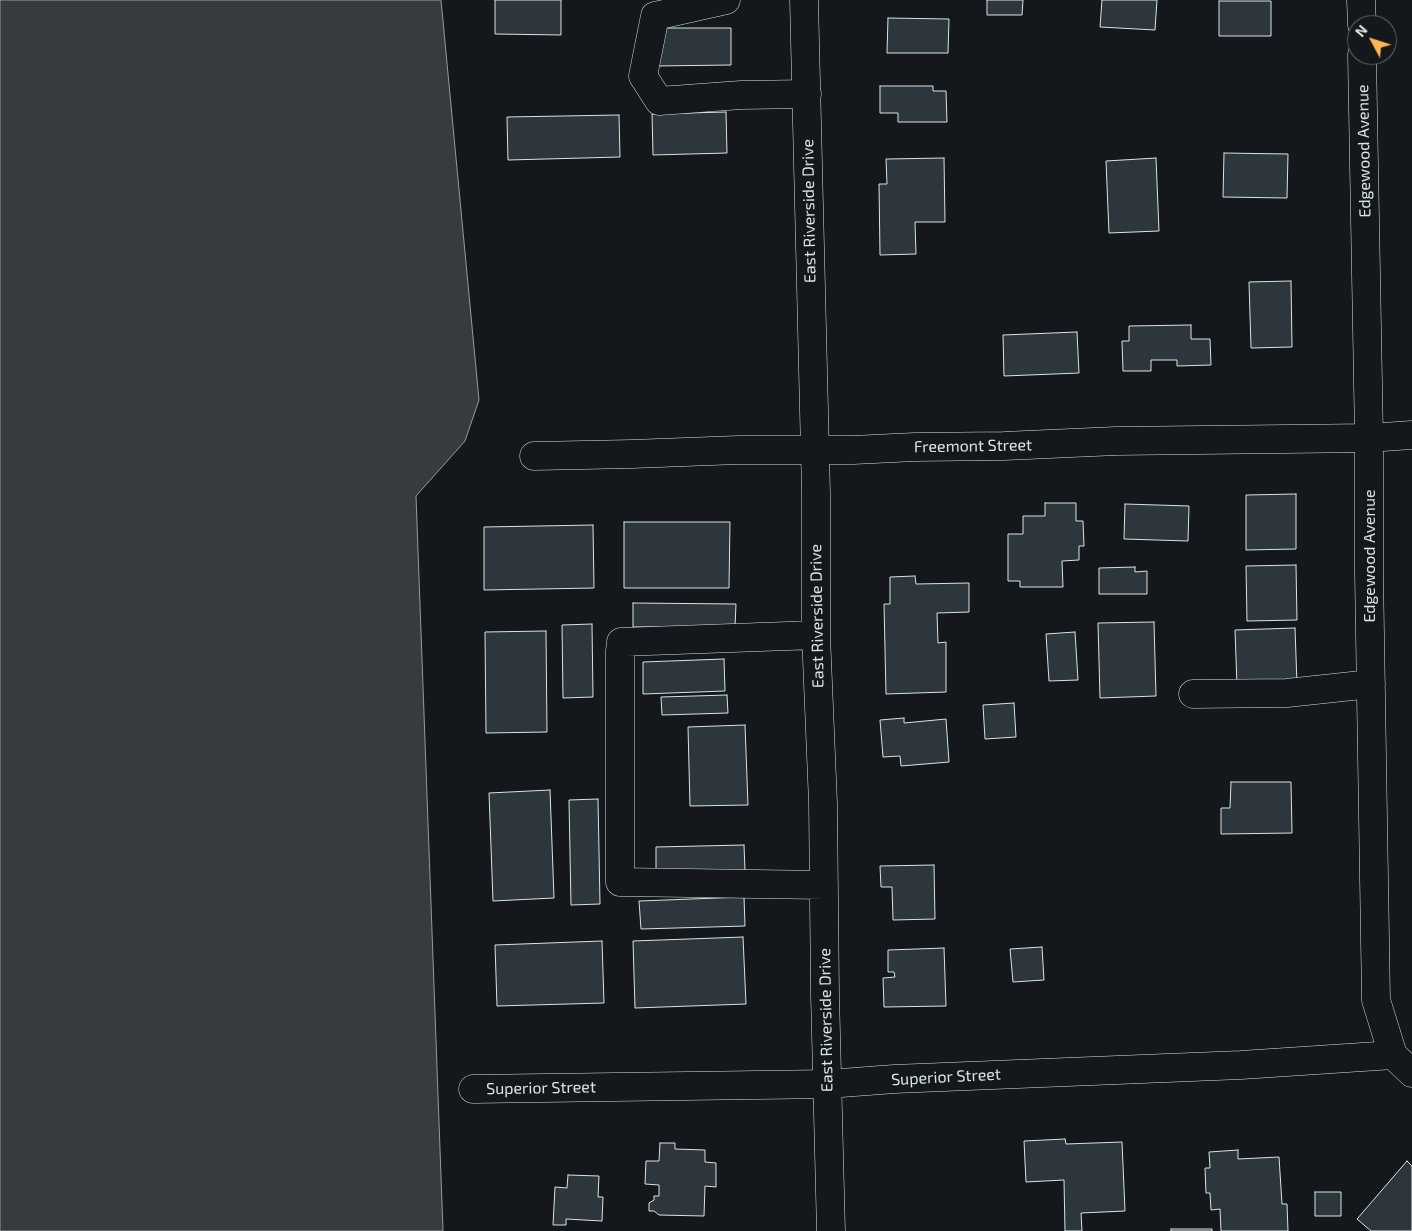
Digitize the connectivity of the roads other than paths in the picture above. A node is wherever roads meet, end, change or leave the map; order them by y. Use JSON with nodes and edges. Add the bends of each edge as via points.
{"nodes":[{"id":1,"x":726,"y":0,"type":"edge"},
{"id":2,"x":804,"y":0,"type":"edge"},
{"id":3,"x":1361,"y":0,"type":"edge"},
{"id":4,"x":1362,"y":15,"type":"edge"},
{"id":5,"x":1362,"y":65,"type":"edge"},
{"id":6,"x":807,"y":94,"type":"junction"},
{"id":7,"x":1412,"y":435,"type":"edge"},
{"id":8,"x":1369,"y":438,"type":"junction"},
{"id":9,"x":814,"y":450,"type":"junction"},
{"id":10,"x":534,"y":456,"type":"dead end"},
{"id":11,"x":816,"y":634,"type":"junction"},
{"id":12,"x":1371,"y":684,"type":"junction"},
{"id":13,"x":1193,"y":694,"type":"dead end"},
{"id":14,"x":824,"y":885,"type":"junction"},
{"id":15,"x":1402,"y":1064,"type":"edge"},
{"id":16,"x":828,"y":1084,"type":"junction"},
{"id":17,"x":473,"y":1089,"type":"dead end"},
{"id":18,"x":831,"y":1231,"type":"edge"}],
"edges":[{"from":1,"to":6,"type":"street","via":[[655,16],[644,76],[659,101]]},
{"from":2,"to":6,"type":"street","name":"East Riverside Drive"},
{"from":3,"to":4,"type":"street"},
{"from":5,"to":8,"type":"street","name":"Edgewood Avenue"},
{"from":6,"to":9,"type":"street","name":"East Riverside Drive"},
{"from":7,"to":8,"type":"street","name":"Freemont Street"},
{"from":8,"to":9,"type":"street","name":"Freemont Street"},
{"from":8,"to":12,"type":"street","name":"Edgewood Avenue"},
{"from":9,"to":10,"type":"street","name":"Freemont Street"},
{"from":9,"to":11,"type":"street","name":"East Riverside Drive"},
{"from":11,"to":14,"type":"street","name":"East Riverside Drive"},
{"from":11,"to":14,"type":"street","via":[[621,642],[620,882]]},
{"from":12,"to":13,"type":"street","via":[[1287,693]]},
{"from":12,"to":15,"type":"street","name":"Edgewood Avenue","via":[[1376,1000]]},
{"from":14,"to":16,"type":"street","name":"East Riverside Drive"},
{"from":15,"to":16,"type":"street","name":"Superior Street","via":[[1241,1065],[904,1078]]},
{"from":16,"to":17,"type":"street","name":"Superior Street"},
{"from":16,"to":18,"type":"street","name":"East Riverside Drive"}]}
